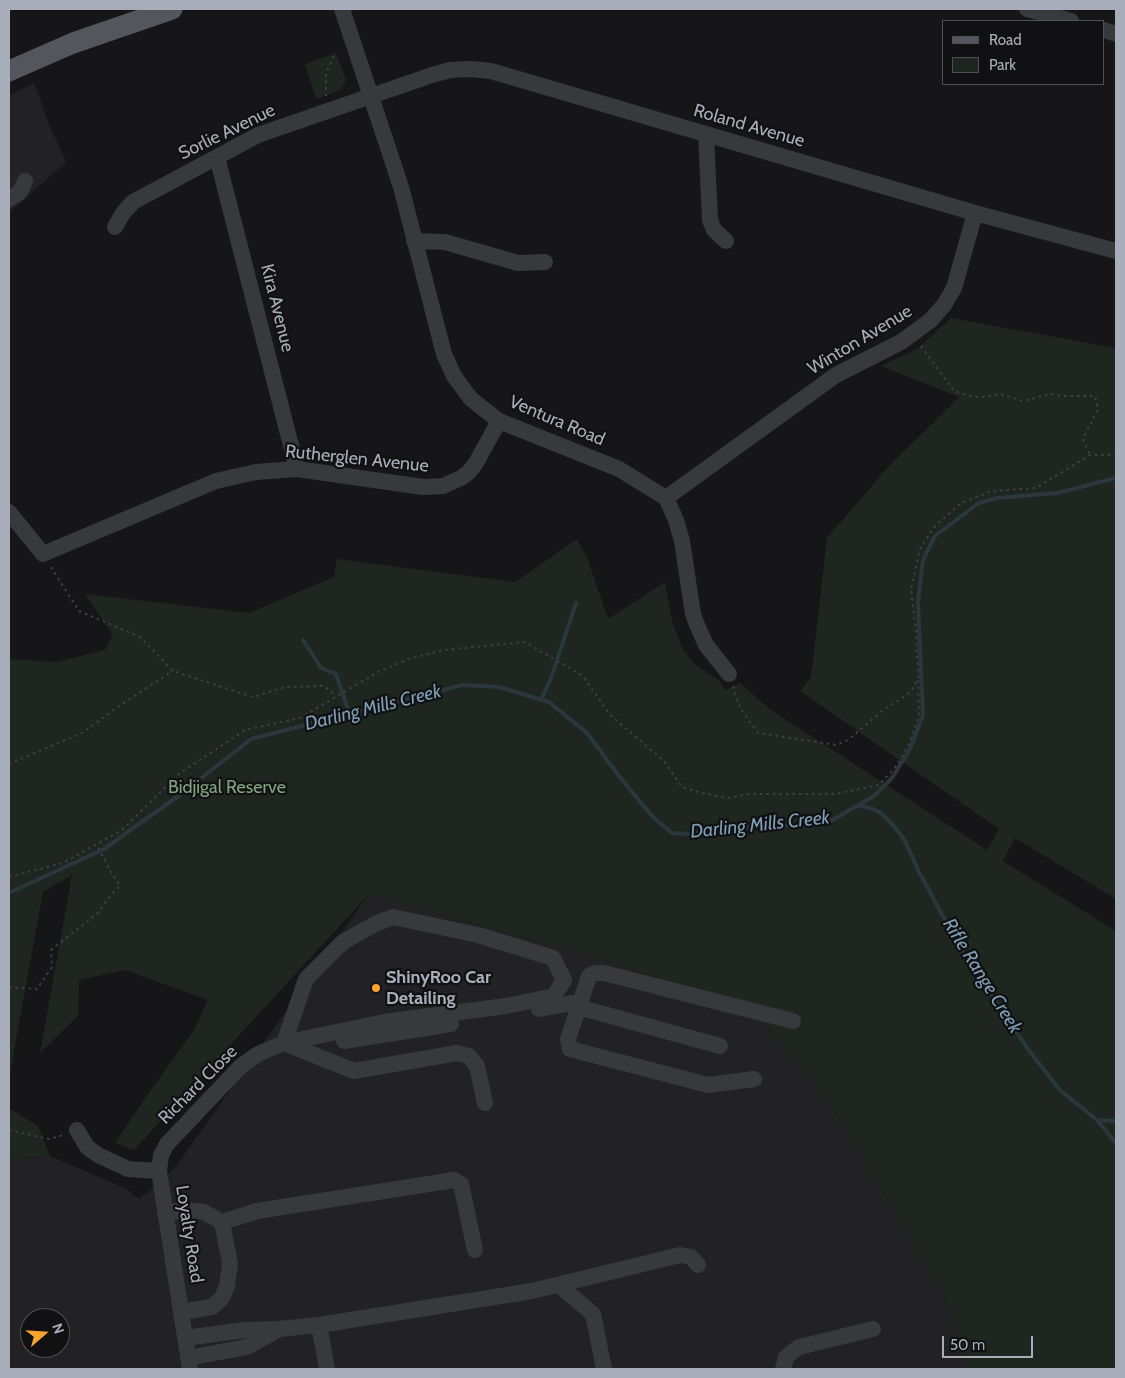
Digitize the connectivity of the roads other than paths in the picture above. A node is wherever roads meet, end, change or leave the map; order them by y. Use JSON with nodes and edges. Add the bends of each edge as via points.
{"nodes":[{"id":1,"x":172,"y":9,"type":"edge"},
{"id":2,"x":342,"y":9,"type":"edge"},
{"id":3,"x":1027,"y":9,"type":"edge"},
{"id":4,"x":1067,"y":20,"type":"edge"},
{"id":5,"x":9,"y":71,"type":"edge"},
{"id":6,"x":370,"y":95,"type":"junction"},
{"id":7,"x":706,"y":134,"type":"junction"},
{"id":8,"x":217,"y":157,"type":"junction"},
{"id":9,"x":25,"y":181,"type":"dead end"},
{"id":10,"x":9,"y":199,"type":"edge"},
{"id":11,"x":975,"y":213,"type":"junction"},
{"id":12,"x":115,"y":227,"type":"dead end"},
{"id":13,"x":414,"y":241,"type":"junction"},
{"id":14,"x":726,"y":241,"type":"dead end"},
{"id":15,"x":1116,"y":251,"type":"edge"},
{"id":16,"x":545,"y":262,"type":"dead end"},
{"id":17,"x":499,"y":421,"type":"junction"},
{"id":18,"x":297,"y":469,"type":"junction"},
{"id":19,"x":666,"y":498,"type":"junction"},
{"id":20,"x":9,"y":512,"type":"edge"},
{"id":21,"x":729,"y":674,"type":"road end"},
{"id":22,"x":579,"y":1006,"type":"junction"},
{"id":23,"x":793,"y":1021,"type":"dead end"},
{"id":24,"x":291,"y":1046,"type":"junction"},
{"id":25,"x":720,"y":1046,"type":"dead end"},
{"id":26,"x":754,"y":1079,"type":"dead end"},
{"id":27,"x":485,"y":1103,"type":"dead end"},
{"id":28,"x":77,"y":1130,"type":"road end"},
{"id":29,"x":159,"y":1171,"type":"junction"},
{"id":30,"x":165,"y":1213,"type":"junction"},
{"id":31,"x":222,"y":1222,"type":"junction"},
{"id":32,"x":475,"y":1250,"type":"dead end"},
{"id":33,"x":698,"y":1265,"type":"dead end"},
{"id":34,"x":559,"y":1285,"type":"junction"},
{"id":35,"x":181,"y":1312,"type":"junction"},
{"id":36,"x":319,"y":1326,"type":"junction"},
{"id":37,"x":279,"y":1329,"type":"junction"},
{"id":38,"x":873,"y":1329,"type":"dead end"},
{"id":39,"x":185,"y":1338,"type":"junction"},
{"id":40,"x":189,"y":1364,"type":"edge"},
{"id":41,"x":326,"y":1369,"type":"edge"},
{"id":42,"x":604,"y":1369,"type":"edge"},
{"id":43,"x":783,"y":1369,"type":"edge"}],
"edges":[{"from":1,"to":5,"type":"main road","via":[[73,43]]},
{"from":2,"to":6,"type":"street","name":"Ventura Road"},
{"from":3,"to":4,"type":"street"},
{"from":6,"to":7,"type":"street","name":"Roland Avenue","via":[[432,74],[470,69],[491,72]]},
{"from":6,"to":8,"type":"street","name":"Sorlie Avenue","via":[[263,132]]},
{"from":6,"to":13,"type":"street","name":"Ventura Road","via":[[401,187]]},
{"from":7,"to":11,"type":"street","name":"Roland Avenue"},
{"from":7,"to":14,"type":"street","via":[[710,220],[714,230]]},
{"from":8,"to":12,"type":"street","name":"Sorlie Avenue","via":[[133,202]]},
{"from":8,"to":18,"type":"street","name":"Kira Avenue"},
{"from":9,"to":10,"type":"street","via":[[20,192]]},
{"from":11,"to":15,"type":"street","name":"Roland Avenue"},
{"from":11,"to":19,"type":"street","name":"Winton Avenue","via":[[954,288],[938,313],[913,335],[836,374]]},
{"from":13,"to":16,"type":"street","via":[[445,242],[518,263]]},
{"from":13,"to":17,"type":"street","name":"Ventura Road","via":[[449,367],[464,392]]},
{"from":17,"to":18,"type":"street","name":"Rutherglen Avenue","via":[[469,472],[443,486],[423,487]]},
{"from":17,"to":19,"type":"street","name":"Ventura Road","via":[[619,469]]},
{"from":18,"to":20,"type":"street","name":"Rutherglen Avenue","via":[[256,472],[216,481],[43,554]]},
{"from":19,"to":21,"type":"street","via":[[682,541],[693,614],[706,645]]},
{"from":22,"to":23,"type":"street","via":[[590,976],[600,972]]},
{"from":22,"to":24,"type":"street","via":[[572,1003]]},
{"from":22,"to":25,"type":"street"},
{"from":22,"to":26,"type":"street","via":[[568,1039],[570,1049],[708,1085]]},
{"from":24,"to":24,"type":"street","via":[[384,1022],[506,1006],[554,996],[564,980],[553,958],[478,935],[393,917],[343,942],[306,978]]},
{"from":24,"to":27,"type":"street","via":[[354,1071],[457,1053],[469,1056],[477,1066]]},
{"from":24,"to":29,"type":"street","name":"Richard Close","via":[[252,1057],[241,1066],[167,1144]]},
{"from":28,"to":29,"type":"street","name":"Loyalty Road","via":[[87,1147],[98,1155],[128,1169]]},
{"from":29,"to":30,"type":"street","name":"Loyalty Road"},
{"from":30,"to":31,"type":"street","via":[[183,1210],[204,1212]]},
{"from":30,"to":35,"type":"street","name":"Loyalty Road"},
{"from":31,"to":32,"type":"street","via":[[257,1211],[454,1180],[460,1184]]},
{"from":31,"to":35,"type":"street","via":[[230,1264],[228,1286],[212,1307]]},
{"from":33,"to":34,"type":"street","via":[[691,1257],[680,1255]]},
{"from":34,"to":36,"type":"street"},
{"from":34,"to":42,"type":"street","via":[[593,1314]]},
{"from":35,"to":39,"type":"street","name":"Loyalty Road"},
{"from":36,"to":37,"type":"street"},
{"from":36,"to":41,"type":"street"},
{"from":37,"to":39,"type":"street"},
{"from":37,"to":40,"type":"street","via":[[246,1347]]},
{"from":38,"to":43,"type":"street","via":[[799,1348],[786,1357]]},
{"from":39,"to":40,"type":"street","name":"Loyalty Road"}]}
